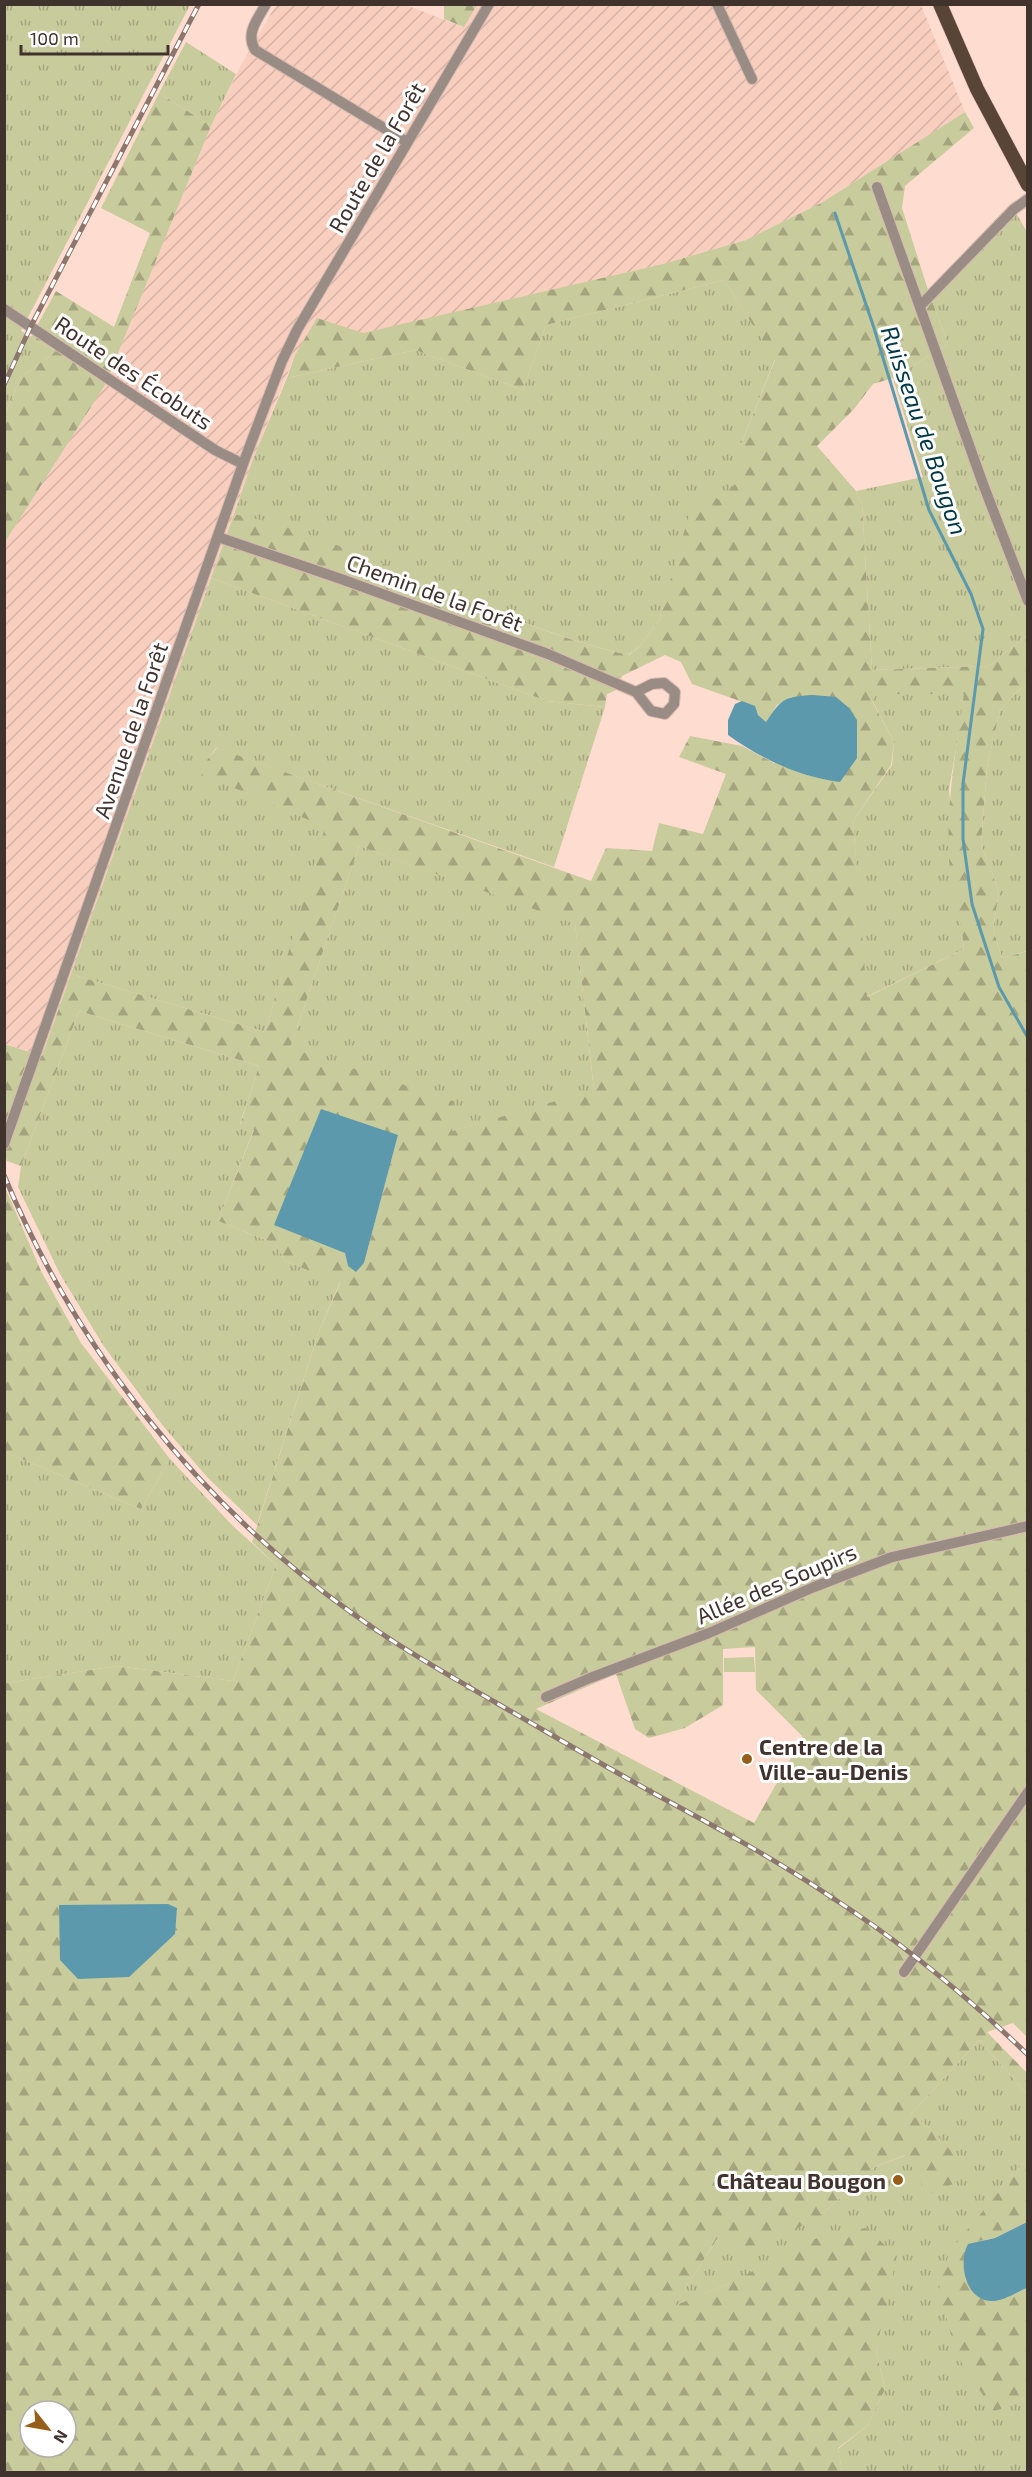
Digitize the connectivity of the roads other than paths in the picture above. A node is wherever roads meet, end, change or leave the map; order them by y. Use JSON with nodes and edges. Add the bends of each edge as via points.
{"nodes":[{"id":1,"x":266,"y":4,"type":"edge"},
{"id":2,"x":489,"y":4,"type":"edge"},
{"id":3,"x":717,"y":4,"type":"edge"},
{"id":4,"x":941,"y":7,"type":"edge"},
{"id":5,"x":752,"y":79,"type":"dead end"},
{"id":6,"x":407,"y":142,"type":"junction"},
{"id":7,"x":1027,"y":186,"type":"edge"},
{"id":8,"x":877,"y":187,"type":"dead end"},
{"id":9,"x":1028,"y":199,"type":"edge"},
{"id":10,"x":921,"y":305,"type":"junction"},
{"id":11,"x":4,"y":309,"type":"edge"},
{"id":12,"x":297,"y":330,"type":"joint"},
{"id":13,"x":243,"y":464,"type":"junction"},
{"id":14,"x":218,"y":537,"type":"junction"},
{"id":15,"x":1028,"y":601,"type":"edge"},
{"id":16,"x":636,"y":692,"type":"dead end"},
{"id":17,"x":4,"y":1144,"type":"edge"},
{"id":18,"x":1028,"y":1526,"type":"edge"},
{"id":19,"x":546,"y":1697,"type":"dead end"},
{"id":20,"x":1028,"y":1792,"type":"edge"},
{"id":21,"x":904,"y":1972,"type":"dead end"}],
"edges":[{"from":1,"to":6,"type":"street","via":[[250,32],[255,50]]},
{"from":2,"to":6,"type":"street","name":"Route de la Forêt"},
{"from":3,"to":5,"type":"street"},
{"from":4,"to":7,"type":"main road","via":[[977,89]]},
{"from":6,"to":12,"type":"street","name":"Route de la Forêt"},
{"from":8,"to":10,"type":"street"},
{"from":9,"to":10,"type":"street"},
{"from":10,"to":15,"type":"street"},
{"from":11,"to":13,"type":"street","name":"Route des Écobuts","via":[[215,450]]},
{"from":12,"to":13,"type":"street","name":"Avenue de la Forêt"},
{"from":13,"to":14,"type":"street","name":"Avenue de la Forêt"},
{"from":14,"to":16,"type":"street","name":"Chemin de la Forêt","via":[[548,654]]},
{"from":14,"to":17,"type":"street","name":"Avenue de la Forêt"},
{"from":18,"to":19,"type":"street","name":"Allée des Soupirs","via":[[892,1557]]},
{"from":20,"to":21,"type":"street"}]}
